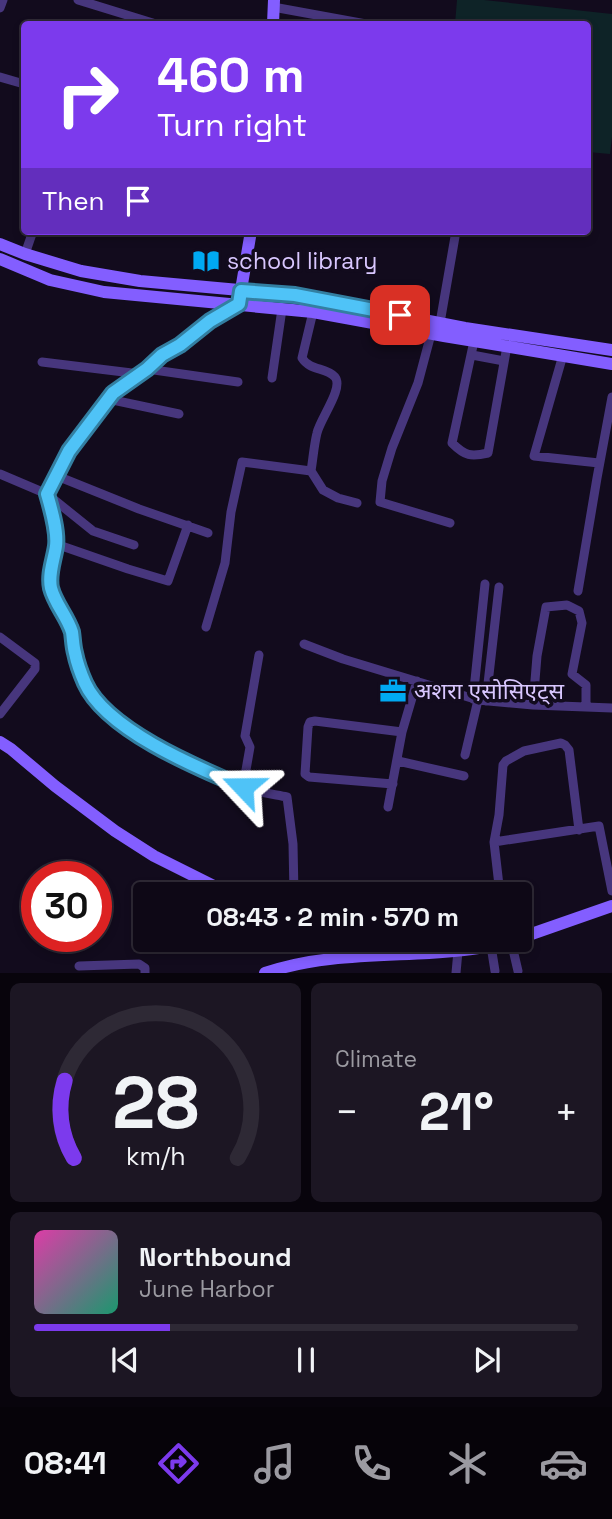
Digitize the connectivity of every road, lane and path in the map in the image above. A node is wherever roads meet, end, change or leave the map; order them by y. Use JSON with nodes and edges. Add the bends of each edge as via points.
{"nodes":[{"id":1,"x":3,"y":0,"type":"edge"},
{"id":2,"x":78,"y":0,"type":"edge"},
{"id":3,"x":274,"y":3,"type":"edge"},
{"id":4,"x":0,"y":8,"type":"edge"},
{"id":5,"x":146,"y":21,"type":"edge"},
{"id":6,"x":273,"y":21,"type":"edge"},
{"id":7,"x":353,"y":21,"type":"edge"},
{"id":8,"x":0,"y":77,"type":"edge"},
{"id":9,"x":21,"y":83,"type":"edge"},
{"id":10,"x":32,"y":235,"type":"edge"},
{"id":11,"x":250,"y":235,"type":"edge"},
{"id":12,"x":455,"y":235,"type":"edge"},
{"id":13,"x":0,"y":244,"type":"edge"},
{"id":14,"x":25,"y":254,"type":"junction"},
{"id":15,"x":0,"y":259,"type":"edge"},
{"id":16,"x":240,"y":297,"type":"junction"},
{"id":17,"x":282,"y":309,"type":"junction"},
{"id":18,"x":313,"y":312,"type":"junction"},
{"id":19,"x":440,"y":323,"type":"junction"},
{"id":20,"x":431,"y":334,"type":"junction"},
{"id":21,"x":506,"y":346,"type":"junction"},
{"id":22,"x":473,"y":348,"type":"junction"},
{"id":23,"x":612,"y":350,"type":"edge"},
{"id":24,"x":562,"y":355,"type":"junction"},
{"id":25,"x":504,"y":361,"type":"junction"},
{"id":26,"x":42,"y":362,"type":"dead end"},
{"id":27,"x":612,"y":364,"type":"edge"},
{"id":28,"x":144,"y":371,"type":"junction"},
{"id":29,"x":272,"y":378,"type":"dead end"},
{"id":30,"x":238,"y":382,"type":"dead end"},
{"id":31,"x":612,"y":397,"type":"edge"},
{"id":32,"x":108,"y":399,"type":"junction"},
{"id":33,"x":179,"y":414,"type":"dead end"},
{"id":34,"x":599,"y":463,"type":"junction"},
{"id":35,"x":311,"y":471,"type":"junction"},
{"id":36,"x":0,"y":474,"type":"edge"},
{"id":37,"x":57,"y":476,"type":"junction"},
{"id":38,"x":47,"y":494,"type":"junction"},
{"id":39,"x":357,"y":503,"type":"dead end"},
{"id":40,"x":450,"y":523,"type":"dead end"},
{"id":41,"x":188,"y":525,"type":"junction"},
{"id":42,"x":208,"y":533,"type":"dead end"},
{"id":43,"x":57,"y":544,"type":"junction"},
{"id":44,"x":134,"y":545,"type":"dead end"},
{"id":45,"x":485,"y":584,"type":"dead end"},
{"id":46,"x":499,"y":587,"type":"dead end"},
{"id":47,"x":578,"y":591,"type":"dead end"},
{"id":48,"x":206,"y":627,"type":"dead end"},
{"id":49,"x":0,"y":637,"type":"edge"},
{"id":50,"x":304,"y":644,"type":"dead end"},
{"id":51,"x":259,"y":656,"type":"dead end"},
{"id":52,"x":417,"y":681,"type":"junction"},
{"id":53,"x":479,"y":700,"type":"junction"},
{"id":54,"x":533,"y":705,"type":"junction"},
{"id":55,"x":586,"y":706,"type":"junction"},
{"id":56,"x":612,"y":708,"type":"edge"},
{"id":57,"x":0,"y":714,"type":"edge"},
{"id":58,"x":402,"y":732,"type":"junction"},
{"id":59,"x":0,"y":742,"type":"edge"},
{"id":60,"x":465,"y":755,"type":"dead end"},
{"id":61,"x":398,"y":761,"type":"junction"},
{"id":62,"x":464,"y":776,"type":"dead end"},
{"id":63,"x":393,"y":784,"type":"junction"},
{"id":64,"x":243,"y":787,"type":"junction"},
{"id":65,"x":388,"y":807,"type":"dead end"},
{"id":66,"x":579,"y":830,"type":"junction"},
{"id":67,"x":494,"y":842,"type":"junction"},
{"id":68,"x":206,"y":882,"type":"edge"},
{"id":69,"x":294,"y":882,"type":"edge"},
{"id":70,"x":499,"y":882,"type":"edge"},
{"id":71,"x":612,"y":891,"type":"edge"},
{"id":72,"x":612,"y":906,"type":"edge"},
{"id":73,"x":532,"y":933,"type":"edge"},
{"id":74,"x":336,"y":952,"type":"edge"},
{"id":75,"x":439,"y":952,"type":"edge"},
{"id":76,"x":458,"y":952,"type":"edge"},
{"id":77,"x":492,"y":952,"type":"edge"},
{"id":78,"x":514,"y":952,"type":"edge"},
{"id":79,"x":344,"y":957,"type":"junction"},
{"id":80,"x":79,"y":966,"type":"dead end"},
{"id":81,"x":495,"y":971,"type":"dead end"},
{"id":82,"x":518,"y":971,"type":"dead end"},
{"id":83,"x":145,"y":973,"type":"edge"},
{"id":84,"x":265,"y":973,"type":"edge"},
{"id":85,"x":456,"y":973,"type":"edge"}],
"edges":[{"from":1,"to":4,"type":"street"},
{"from":2,"to":5,"type":"street"},
{"from":3,"to":6,"type":"main road"},
{"from":3,"to":7,"type":"street"},
{"from":8,"to":9,"type":"street"},
{"from":10,"to":14,"type":"street"},
{"from":11,"to":16,"type":"main road"},
{"from":12,"to":19,"type":"street"},
{"from":13,"to":14,"type":"main road"},
{"from":14,"to":16,"type":"main road","via":[[93,273]]},
{"from":15,"to":16,"type":"main road","via":[[50,280],[104,292]]},
{"from":16,"to":17,"type":"main road"},
{"from":16,"to":19,"type":"main road","via":[[295,295]]},
{"from":16,"to":28,"type":"street"},
{"from":17,"to":18,"type":"main road"},
{"from":17,"to":29,"type":"street"},
{"from":18,"to":20,"type":"main road"},
{"from":18,"to":35,"type":"street","via":[[302,358],[332,374],[338,390],[317,432]]},
{"from":19,"to":23,"type":"main road"},
{"from":20,"to":22,"type":"main road"},
{"from":20,"to":40,"type":"street","via":[[418,383],[392,448],[380,502]]},
{"from":21,"to":22,"type":"main road"},
{"from":21,"to":24,"type":"main road"},
{"from":21,"to":25,"type":"street"},
{"from":22,"to":25,"type":"street"},
{"from":22,"to":25,"type":"street","via":[[452,443],[463,453],[488,453]]},
{"from":24,"to":27,"type":"main road"},
{"from":24,"to":34,"type":"street","via":[[534,456]]},
{"from":26,"to":28,"type":"street"},
{"from":28,"to":30,"type":"street"},
{"from":28,"to":32,"type":"street"},
{"from":31,"to":34,"type":"street"},
{"from":32,"to":33,"type":"street"},
{"from":32,"to":37,"type":"street","via":[[69,451]]},
{"from":34,"to":47,"type":"street"},
{"from":35,"to":39,"type":"street","via":[[323,491]]},
{"from":35,"to":48,"type":"street","via":[[242,462],[225,563]]},
{"from":36,"to":38,"type":"street"},
{"from":37,"to":38,"type":"street"},
{"from":37,"to":41,"type":"street"},
{"from":38,"to":43,"type":"street"},
{"from":38,"to":44,"type":"street","via":[[93,531]]},
{"from":41,"to":42,"type":"street"},
{"from":41,"to":43,"type":"street","via":[[168,581]]},
{"from":43,"to":64,"type":"street","via":[[51,587],[94,697],[116,720],[149,742]]},
{"from":45,"to":53,"type":"street"},
{"from":46,"to":53,"type":"street"},
{"from":49,"to":57,"type":"street","via":[[35,666]]},
{"from":50,"to":52,"type":"street"},
{"from":51,"to":64,"type":"street","via":[[245,736],[250,747]]},
{"from":52,"to":53,"type":"street"},
{"from":52,"to":58,"type":"street"},
{"from":53,"to":54,"type":"street"},
{"from":53,"to":60,"type":"street"},
{"from":54,"to":55,"type":"street"},
{"from":54,"to":55,"type":"street","via":[[546,607],[567,605],[579,611],[582,623],[572,674],[586,685]]},
{"from":55,"to":56,"type":"street"},
{"from":58,"to":61,"type":"street"},
{"from":58,"to":63,"type":"street","via":[[315,721],[308,727],[305,774],[309,777]]},
{"from":59,"to":68,"type":"main road","via":[[115,831]]},
{"from":61,"to":62,"type":"street"},
{"from":61,"to":63,"type":"street"},
{"from":63,"to":65,"type":"street"},
{"from":64,"to":69,"type":"street","via":[[288,797]]},
{"from":66,"to":67,"type":"street"},
{"from":66,"to":67,"type":"street","via":[[569,750],[561,743],[524,751],[503,765]]},
{"from":66,"to":71,"type":"street","via":[[599,826]]},
{"from":67,"to":70,"type":"street"},
{"from":72,"to":73,"type":"main road"},
{"from":74,"to":79,"type":"main road"},
{"from":75,"to":79,"type":"main road"},
{"from":76,"to":85,"type":"street"},
{"from":77,"to":81,"type":"street"},
{"from":78,"to":82,"type":"street"},
{"from":79,"to":84,"type":"main road"},
{"from":80,"to":83,"type":"street","via":[[139,964]]}]}
